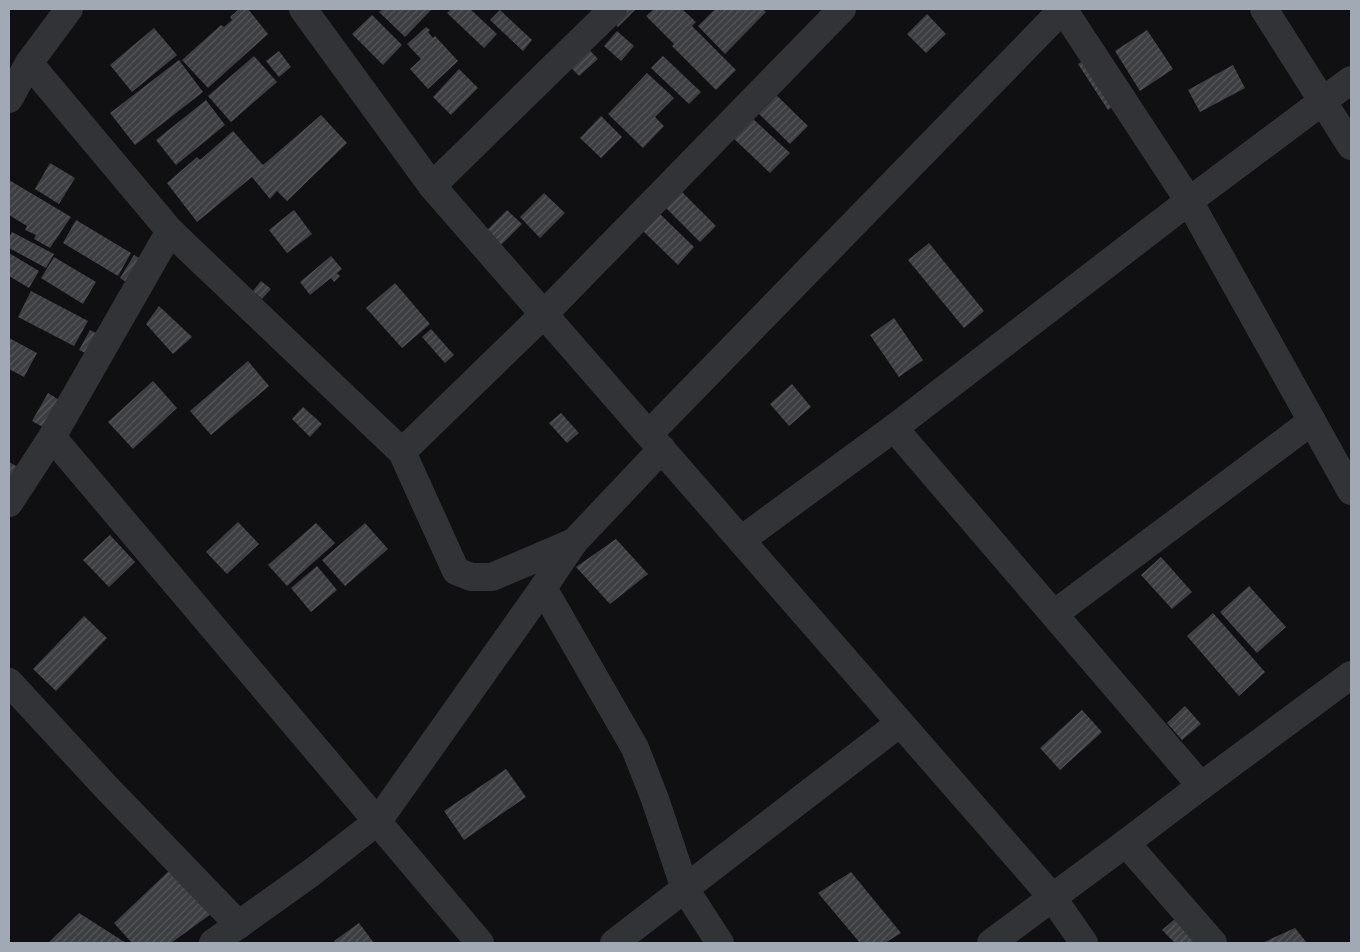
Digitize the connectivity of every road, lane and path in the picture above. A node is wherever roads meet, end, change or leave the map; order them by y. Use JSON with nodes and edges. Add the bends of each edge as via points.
{"nodes":[{"id":1,"x":69,"y":9,"type":"edge"},
{"id":2,"x":303,"y":9,"type":"edge"},
{"id":3,"x":613,"y":9,"type":"edge"},
{"id":4,"x":842,"y":9,"type":"edge"},
{"id":5,"x":1063,"y":9,"type":"edge"},
{"id":6,"x":1264,"y":9,"type":"edge"},
{"id":7,"x":29,"y":63,"type":"junction"},
{"id":8,"x":1351,"y":80,"type":"edge"},
{"id":9,"x":9,"y":99,"type":"edge"},
{"id":10,"x":1323,"y":102,"type":"junction"},
{"id":11,"x":1351,"y":146,"type":"edge"},
{"id":12,"x":432,"y":186,"type":"junction"},
{"id":13,"x":1189,"y":201,"type":"junction"},
{"id":14,"x":170,"y":231,"type":"junction"},
{"id":15,"x":544,"y":314,"type":"junction"},
{"id":16,"x":1312,"y":421,"type":"junction"},
{"id":17,"x":894,"y":428,"type":"junction"},
{"id":18,"x":52,"y":437,"type":"junction"},
{"id":19,"x":655,"y":442,"type":"junction"},
{"id":20,"x":402,"y":452,"type":"junction"},
{"id":21,"x":1351,"y":491,"type":"edge"},
{"id":22,"x":9,"y":503,"type":"edge"},
{"id":23,"x":741,"y":540,"type":"junction"},
{"id":24,"x":574,"y":542,"type":"junction"},
{"id":25,"x":543,"y":588,"type":"junction"},
{"id":26,"x":1054,"y":614,"type":"junction"},
{"id":27,"x":1351,"y":675,"type":"edge"},
{"id":28,"x":9,"y":682,"type":"edge"},
{"id":29,"x":900,"y":723,"type":"junction"},
{"id":30,"x":1201,"y":786,"type":"junction"},
{"id":31,"x":378,"y":821,"type":"junction"},
{"id":32,"x":1126,"y":843,"type":"junction"},
{"id":33,"x":685,"y":889,"type":"junction"},
{"id":34,"x":1052,"y":898,"type":"junction"},
{"id":35,"x":240,"y":925,"type":"junction"},
{"id":36,"x":213,"y":943,"type":"edge"},
{"id":37,"x":480,"y":943,"type":"edge"},
{"id":38,"x":614,"y":943,"type":"edge"},
{"id":39,"x":720,"y":943,"type":"edge"},
{"id":40,"x":991,"y":943,"type":"edge"},
{"id":41,"x":1084,"y":943,"type":"edge"},
{"id":42,"x":1213,"y":943,"type":"edge"}],
"edges":[{"from":1,"to":7,"type":"street"},
{"from":2,"to":12,"type":"street"},
{"from":3,"to":12,"type":"street"},
{"from":4,"to":15,"type":"street"},
{"from":5,"to":13,"type":"street"},
{"from":5,"to":19,"type":"street"},
{"from":6,"to":10,"type":"street"},
{"from":7,"to":9,"type":"street"},
{"from":7,"to":14,"type":"street"},
{"from":8,"to":10,"type":"street"},
{"from":10,"to":11,"type":"street"},
{"from":10,"to":13,"type":"street"},
{"from":12,"to":15,"type":"street"},
{"from":13,"to":16,"type":"street"},
{"from":13,"to":17,"type":"street"},
{"from":14,"to":18,"type":"street"},
{"from":14,"to":20,"type":"street"},
{"from":15,"to":19,"type":"street"},
{"from":15,"to":20,"type":"street"},
{"from":16,"to":21,"type":"street"},
{"from":16,"to":26,"type":"street"},
{"from":17,"to":23,"type":"street"},
{"from":17,"to":26,"type":"street"},
{"from":18,"to":22,"type":"street"},
{"from":18,"to":31,"type":"street"},
{"from":19,"to":23,"type":"street"},
{"from":19,"to":24,"type":"street"},
{"from":20,"to":24,"type":"street","via":[[456,571],[471,577],[492,577]]},
{"from":23,"to":29,"type":"street"},
{"from":24,"to":25,"type":"street"},
{"from":25,"to":31,"type":"street"},
{"from":25,"to":33,"type":"street","via":[[635,748],[656,799]]},
{"from":26,"to":30,"type":"street"},
{"from":27,"to":30,"type":"street"},
{"from":28,"to":35,"type":"street"},
{"from":29,"to":33,"type":"street"},
{"from":29,"to":34,"type":"street"},
{"from":30,"to":32,"type":"street"},
{"from":31,"to":35,"type":"street"},
{"from":31,"to":37,"type":"street"},
{"from":32,"to":34,"type":"street"},
{"from":32,"to":42,"type":"street"},
{"from":33,"to":38,"type":"street"},
{"from":33,"to":39,"type":"street"},
{"from":34,"to":40,"type":"street"},
{"from":34,"to":41,"type":"street"},
{"from":35,"to":36,"type":"street"}]}
